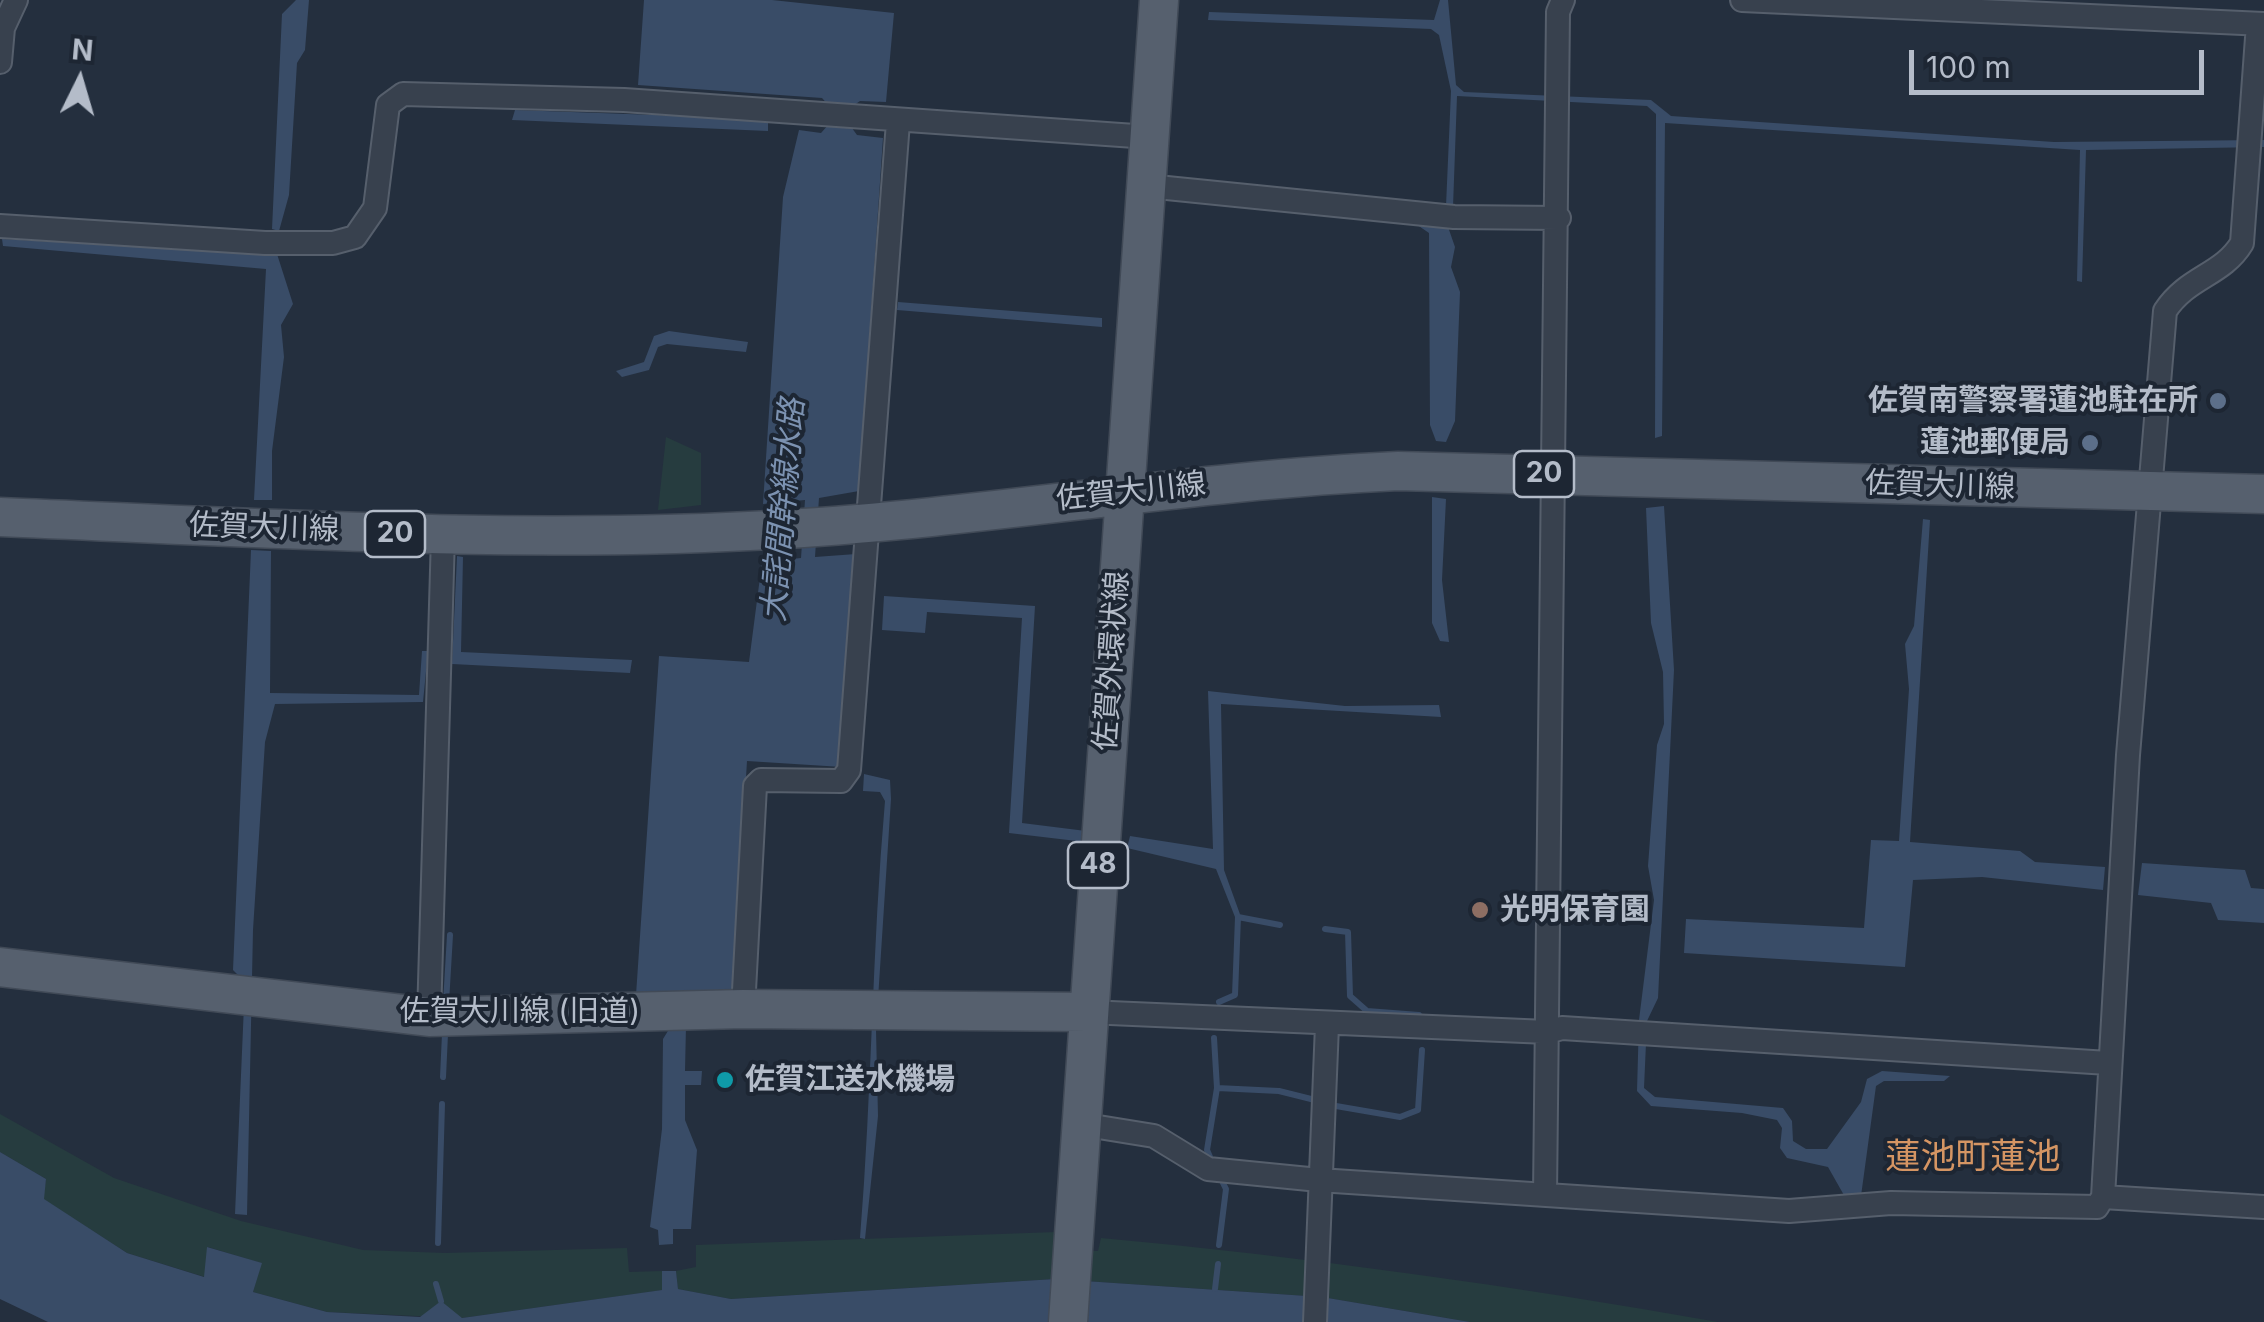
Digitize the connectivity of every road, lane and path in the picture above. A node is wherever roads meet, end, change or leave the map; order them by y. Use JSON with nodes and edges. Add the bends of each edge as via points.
{"nodes":[{"id":1,"x":16,"y":0,"type":"edge"},
{"id":2,"x":1159,"y":0,"type":"edge"},
{"id":3,"x":1563,"y":0,"type":"edge"},
{"id":4,"x":1742,"y":0,"type":"edge"},
{"id":5,"x":2261,"y":24,"type":"edge"},
{"id":6,"x":0,"y":62,"type":"edge"},
{"id":7,"x":898,"y":122,"type":"junction"},
{"id":8,"x":1150,"y":137,"type":"junction"},
{"id":9,"x":1146,"y":186,"type":"junction"},
{"id":10,"x":1559,"y":218,"type":"junction"},
{"id":11,"x":0,"y":226,"type":"edge"},
{"id":12,"x":1556,"y":475,"type":"junction"},
{"id":13,"x":1124,"y":492,"type":"junction"},
{"id":14,"x":2152,"y":492,"type":"junction"},
{"id":15,"x":2264,"y":494,"type":"edge"},
{"id":16,"x":0,"y":518,"type":"edge"},
{"id":17,"x":869,"y":521,"type":"junction"},
{"id":18,"x":443,"y":536,"type":"junction"},
{"id":19,"x":0,"y":967,"type":"edge"},
{"id":20,"x":743,"y":1009,"type":"junction"},
{"id":21,"x":1087,"y":1012,"type":"junction"},
{"id":22,"x":429,"y":1017,"type":"junction"},
{"id":23,"x":1327,"y":1025,"type":"junction"},
{"id":24,"x":1547,"y":1032,"type":"junction"},
{"id":25,"x":2108,"y":1063,"type":"junction"},
{"id":26,"x":1080,"y":1124,"type":"junction"},
{"id":27,"x":1319,"y":1180,"type":"junction"},
{"id":28,"x":1545,"y":1196,"type":"junction"},
{"id":29,"x":2103,"y":1197,"type":"junction"},
{"id":30,"x":2264,"y":1207,"type":"edge"},
{"id":31,"x":1068,"y":1322,"type":"edge"},
{"id":32,"x":1315,"y":1322,"type":"edge"}],
"edges":[{"from":1,"to":6,"type":"street","via":[[3,28]]},
{"from":2,"to":8,"type":"main road","name":"佐賀外環状線","number":"48"},
{"from":3,"to":10,"type":"street"},
{"from":4,"to":5,"type":"street"},
{"from":5,"to":14,"type":"street","via":[[2242,244],[2232,260],[2179,290],[2165,310]]},
{"from":7,"to":8,"type":"street"},
{"from":7,"to":11,"type":"street","via":[[624,100],[403,94],[388,105],[376,208],[355,237],[276,244]]},
{"from":7,"to":17,"type":"street"},
{"from":8,"to":9,"type":"main road","name":"佐賀外環状線","number":"48"},
{"from":9,"to":10,"type":"street","via":[[1445,216]]},
{"from":9,"to":13,"type":"main road","name":"佐賀外環状線","number":"48"},
{"from":10,"to":12,"type":"street"},
{"from":12,"to":13,"type":"main road","name":"佐賀大川線","number":"20","via":[[1398,471]]},
{"from":12,"to":14,"type":"main road","name":"佐賀大川線","number":"20"},
{"from":12,"to":24,"type":"street"},
{"from":13,"to":17,"type":"main road","name":"佐賀大川線","number":"20"},
{"from":13,"to":21,"type":"main road","name":"佐賀外環状線","number":"48"},
{"from":14,"to":15,"type":"main road","name":"佐賀大川線","number":"20"},
{"from":14,"to":25,"type":"street"},
{"from":16,"to":18,"type":"main road","name":"佐賀大川線","number":"20"},
{"from":17,"to":18,"type":"main road","name":"佐賀大川線","number":"20"},
{"from":17,"to":20,"type":"street","via":[[849,770],[841,781],[760,780],[755,786]]},
{"from":18,"to":22,"type":"street"},
{"from":19,"to":22,"type":"main road","name":"佐賀大川線 (旧道)"},
{"from":20,"to":21,"type":"main road"},
{"from":20,"to":22,"type":"main road","name":"佐賀大川線 (旧道)"},
{"from":21,"to":23,"type":"street"},
{"from":21,"to":26,"type":"main road","name":"佐賀外環状線","number":"48"},
{"from":23,"to":24,"type":"street"},
{"from":23,"to":27,"type":"street"},
{"from":24,"to":25,"type":"street"},
{"from":24,"to":28,"type":"street"},
{"from":25,"to":29,"type":"street"},
{"from":26,"to":27,"type":"street","via":[[1154,1136],[1217,1170]]},
{"from":26,"to":31,"type":"main road","name":"佐賀外環状線","number":"48"},
{"from":27,"to":28,"type":"street"},
{"from":27,"to":32,"type":"street"},
{"from":28,"to":29,"type":"street","via":[[1789,1211],[1891,1203],[2098,1207]]},
{"from":29,"to":30,"type":"street"}]}
